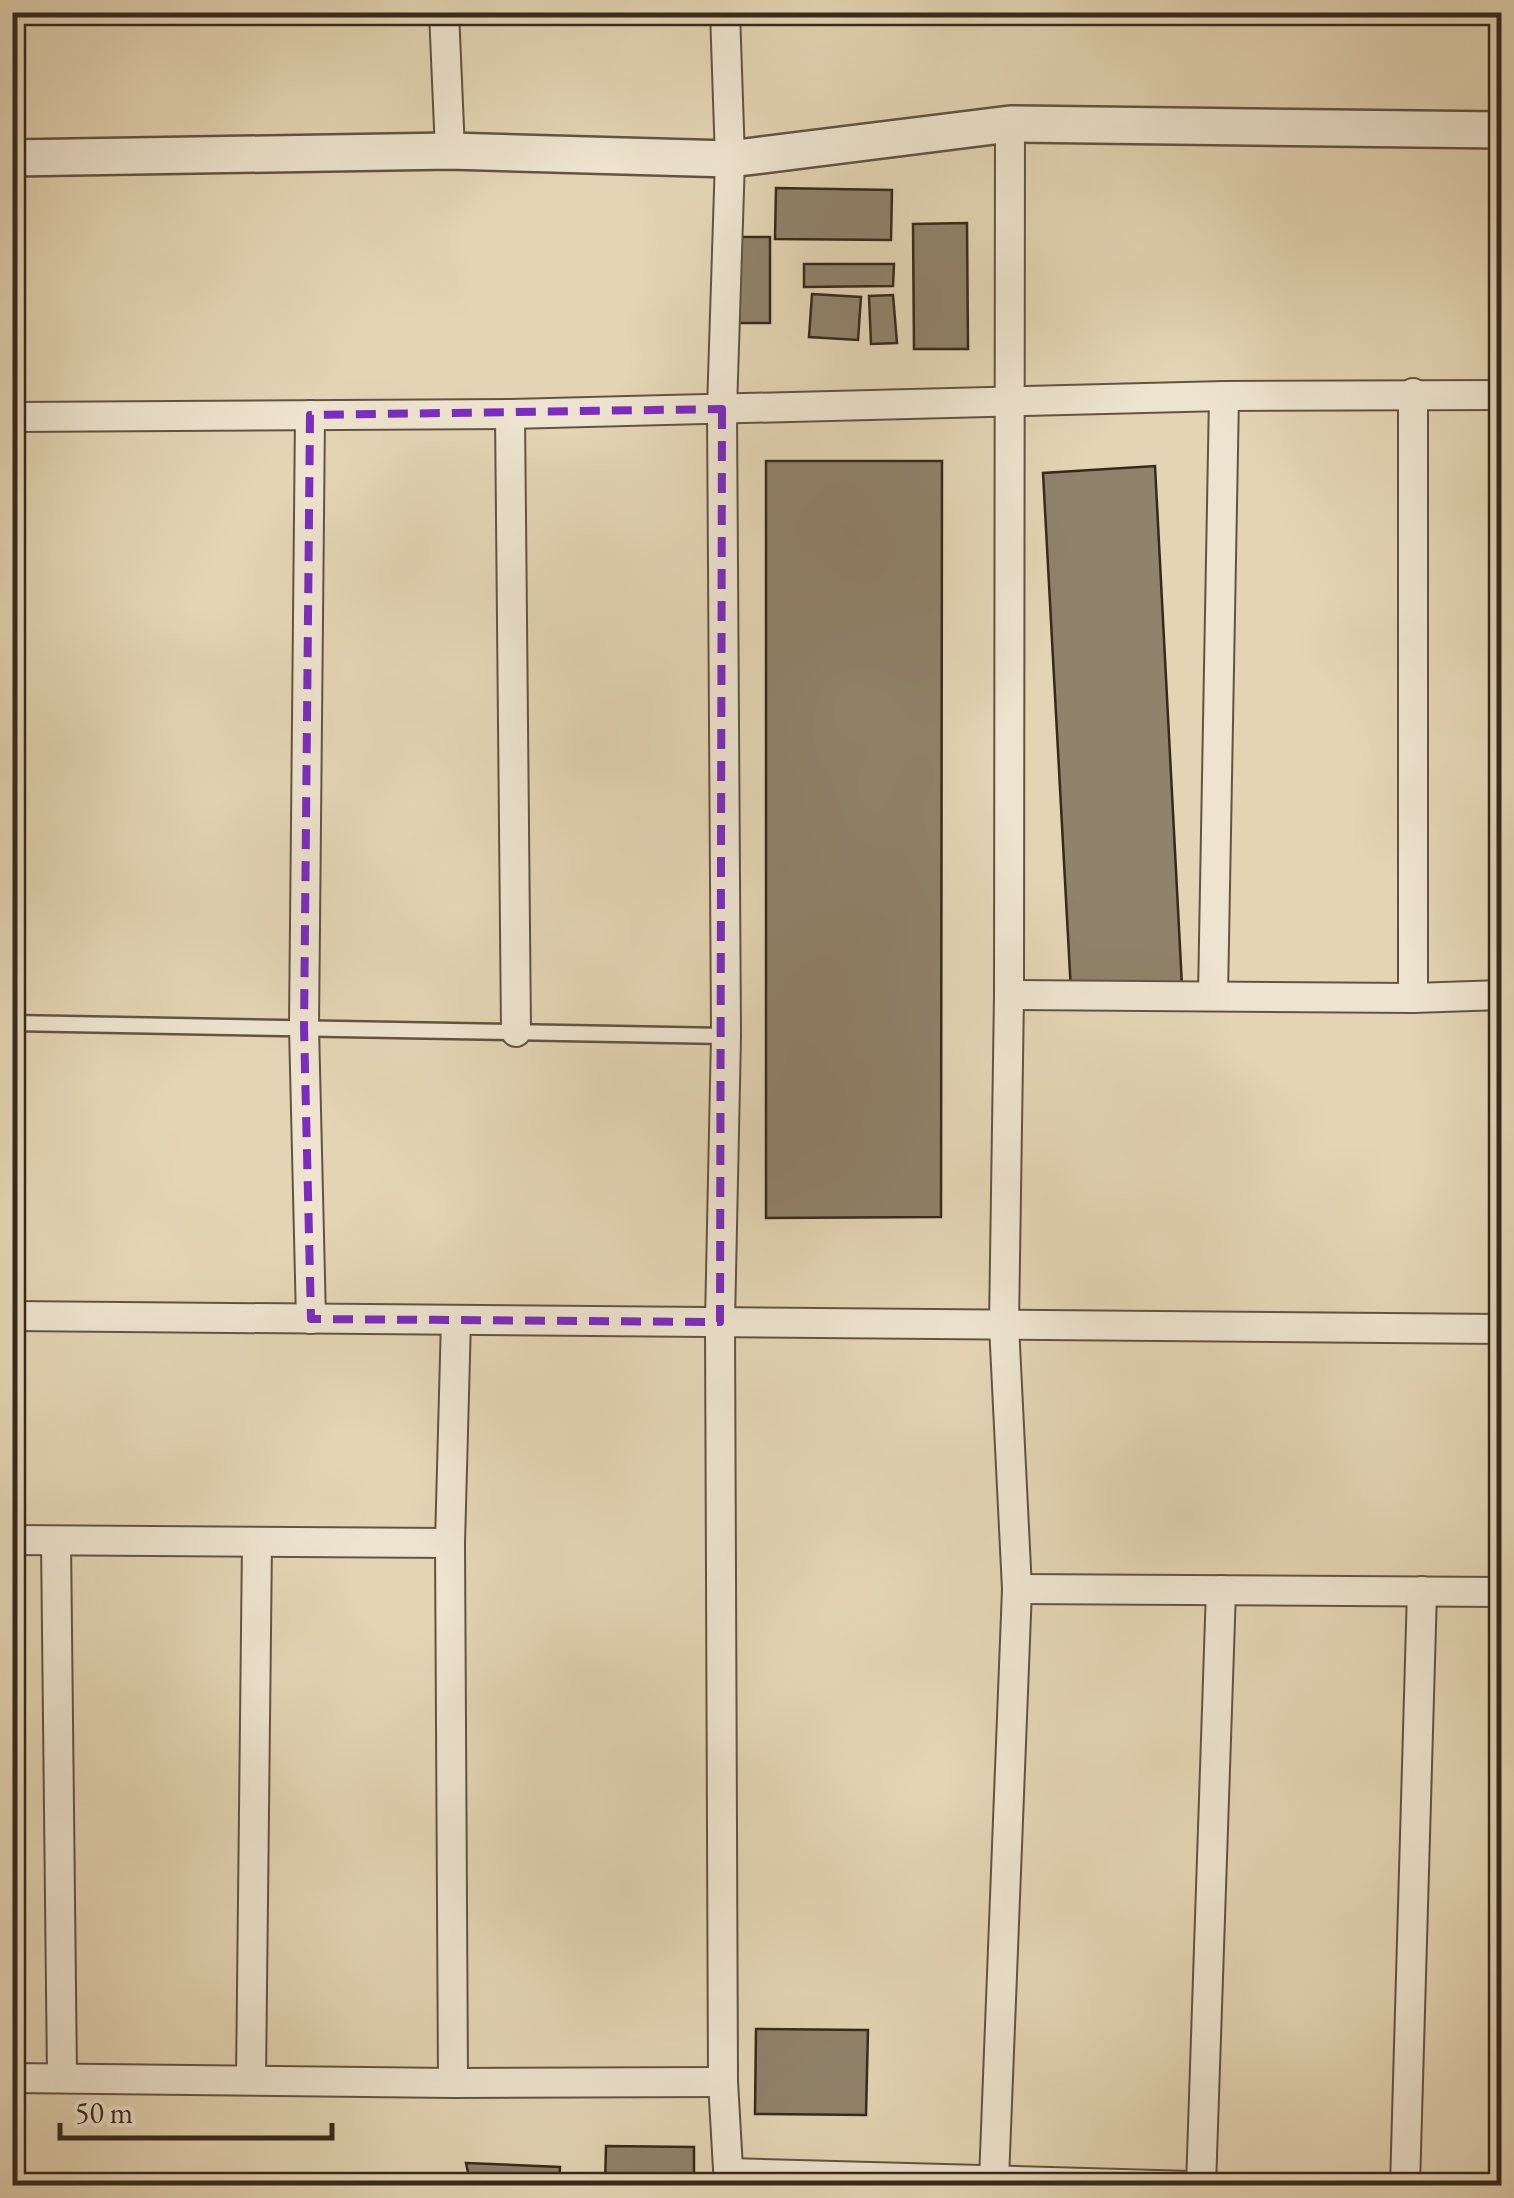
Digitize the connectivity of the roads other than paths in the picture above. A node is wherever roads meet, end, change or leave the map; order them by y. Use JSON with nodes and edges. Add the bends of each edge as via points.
{"nodes":[{"id":1,"x":444,"y":12,"type":"edge"},
{"id":2,"x":725,"y":12,"type":"edge"},
{"id":3,"x":1010,"y":124,"type":"junction"},
{"id":4,"x":1502,"y":130,"type":"edge"},
{"id":5,"x":450,"y":151,"type":"junction"},
{"id":6,"x":12,"y":158,"type":"edge"},
{"id":7,"x":730,"y":159,"type":"junction"},
{"id":8,"x":1414,"y":393,"type":"junction"},
{"id":9,"x":1502,"y":395,"type":"edge"},
{"id":10,"x":1224,"y":396,"type":"junction"},
{"id":11,"x":1009,"y":401,"type":"junction"},
{"id":12,"x":722,"y":408,"type":"junction"},
{"id":13,"x":510,"y":414,"type":"junction"},
{"id":14,"x":310,"y":415,"type":"junction"},
{"id":15,"x":12,"y":417,"type":"edge"},
{"id":16,"x":1009,"y":994,"type":"junction"},
{"id":17,"x":1502,"y":995,"type":"edge"},
{"id":18,"x":1213,"y":996,"type":"junction"},
{"id":19,"x":1413,"y":998,"type":"junction"},
{"id":20,"x":12,"y":1023,"type":"edge"},
{"id":21,"x":304,"y":1027,"type":"junction"},
{"id":22,"x":516,"y":1032,"type":"junction"},
{"id":23,"x":726,"y":1036,"type":"junction"},
{"id":24,"x":12,"y":1316,"type":"edge"},
{"id":25,"x":311,"y":1319,"type":"junction"},
{"id":26,"x":456,"y":1320,"type":"junction"},
{"id":27,"x":720,"y":1322,"type":"junction"},
{"id":28,"x":1004,"y":1325,"type":"junction"},
{"id":29,"x":1502,"y":1329,"type":"edge"},
{"id":30,"x":12,"y":1540,"type":"edge"},
{"id":31,"x":56,"y":1541,"type":"junction"},
{"id":32,"x":257,"y":1542,"type":"junction"},
{"id":33,"x":450,"y":1543,"type":"junction"},
{"id":34,"x":1018,"y":1589,"type":"junction"},
{"id":35,"x":1222,"y":1590,"type":"junction"},
{"id":36,"x":1422,"y":1591,"type":"junction"},
{"id":37,"x":1502,"y":1592,"type":"edge"},
{"id":38,"x":62,"y":2077,"type":"junction"},
{"id":39,"x":12,"y":2078,"type":"edge"},
{"id":40,"x":251,"y":2079,"type":"junction"},
{"id":41,"x":723,"y":2082,"type":"junction"},
{"id":42,"x":453,"y":2083,"type":"junction"},
{"id":43,"x":730,"y":2179,"type":"edge"},
{"id":44,"x":994,"y":2180,"type":"junction"},
{"id":45,"x":1192,"y":2186,"type":"edge"},
{"id":46,"x":1201,"y":2186,"type":"edge"},
{"id":47,"x":1405,"y":2186,"type":"edge"}],
"edges":[{"from":1,"to":5,"type":"street"},
{"from":2,"to":7,"type":"street"},
{"from":3,"to":4,"type":"street"},
{"from":3,"to":7,"type":"street"},
{"from":3,"to":11,"type":"street"},
{"from":5,"to":6,"type":"street"},
{"from":5,"to":7,"type":"street"},
{"from":7,"to":12,"type":"street"},
{"from":8,"to":9,"type":"street"},
{"from":8,"to":10,"type":"street"},
{"from":8,"to":19,"type":"street"},
{"from":10,"to":11,"type":"street"},
{"from":10,"to":18,"type":"street"},
{"from":11,"to":12,"type":"street"},
{"from":11,"to":16,"type":"street"},
{"from":12,"to":13,"type":"street"},
{"from":12,"to":23,"type":"street"},
{"from":13,"to":14,"type":"street"},
{"from":13,"to":22,"type":"street"},
{"from":14,"to":15,"type":"street"},
{"from":14,"to":21,"type":"street"},
{"from":16,"to":18,"type":"street"},
{"from":16,"to":28,"type":"street"},
{"from":17,"to":19,"type":"street"},
{"from":18,"to":19,"type":"street"},
{"from":20,"to":21,"type":"lane"},
{"from":21,"to":22,"type":"lane"},
{"from":21,"to":25,"type":"street"},
{"from":22,"to":23,"type":"lane"},
{"from":23,"to":27,"type":"street"},
{"from":24,"to":25,"type":"street"},
{"from":25,"to":26,"type":"street"},
{"from":26,"to":27,"type":"street"},
{"from":26,"to":33,"type":"street"},
{"from":27,"to":28,"type":"street"},
{"from":27,"to":41,"type":"street"},
{"from":28,"to":29,"type":"street"},
{"from":28,"to":34,"type":"street"},
{"from":30,"to":31,"type":"street"},
{"from":31,"to":32,"type":"street"},
{"from":31,"to":38,"type":"street"},
{"from":32,"to":33,"type":"street"},
{"from":32,"to":40,"type":"street"},
{"from":33,"to":42,"type":"street"},
{"from":34,"to":35,"type":"street"},
{"from":34,"to":44,"type":"street"},
{"from":35,"to":36,"type":"street"},
{"from":35,"to":46,"type":"street"},
{"from":36,"to":37,"type":"street"},
{"from":36,"to":47,"type":"street"},
{"from":38,"to":39,"type":"street"},
{"from":38,"to":40,"type":"street"},
{"from":40,"to":42,"type":"street"},
{"from":41,"to":42,"type":"street"},
{"from":41,"to":43,"type":"street"},
{"from":43,"to":44,"type":"street"},
{"from":44,"to":45,"type":"street"}]}
